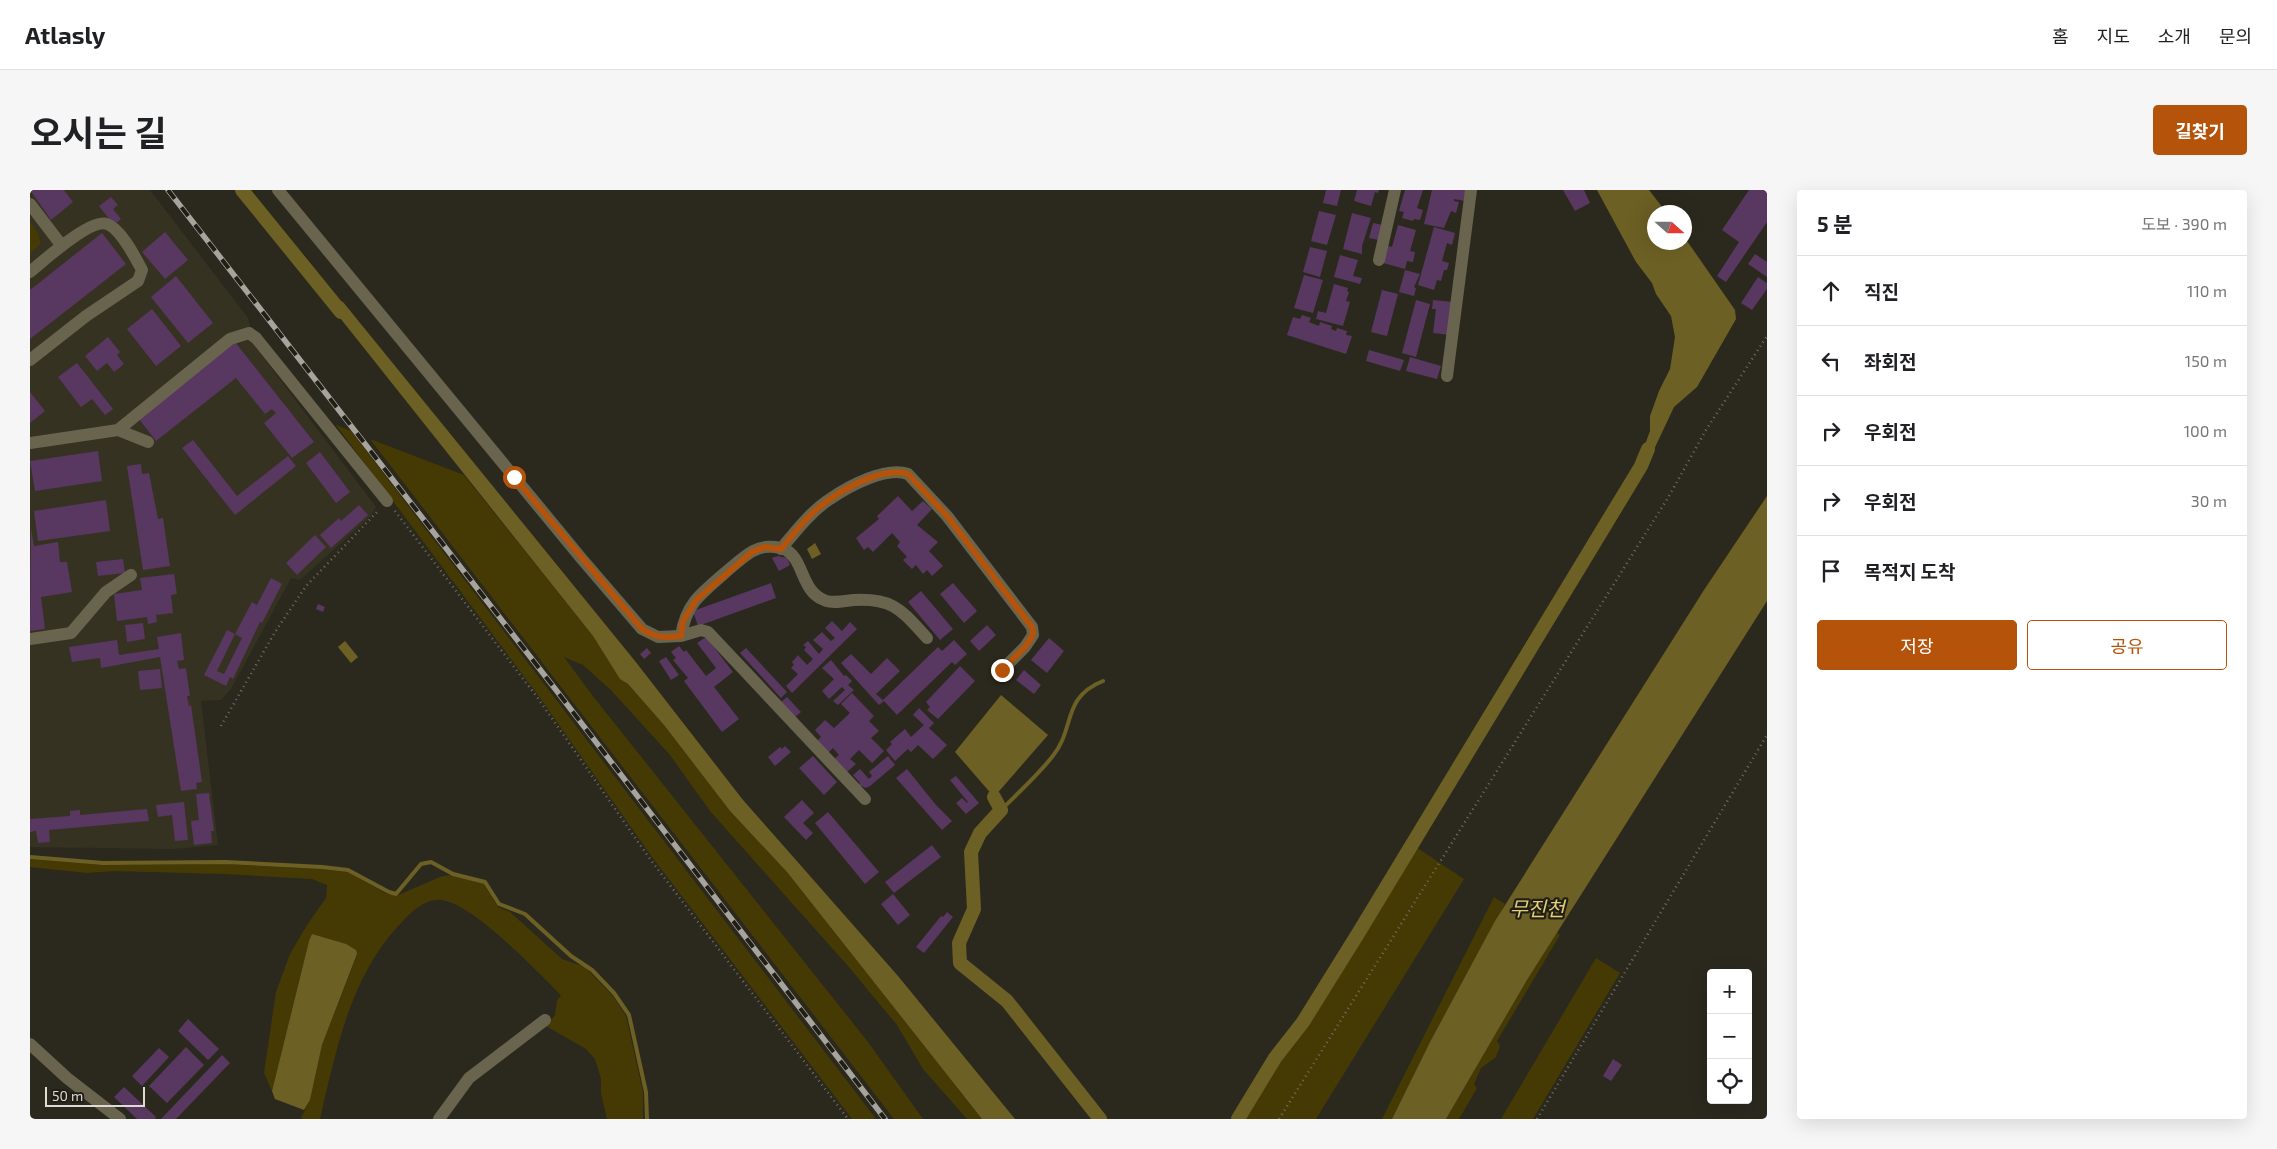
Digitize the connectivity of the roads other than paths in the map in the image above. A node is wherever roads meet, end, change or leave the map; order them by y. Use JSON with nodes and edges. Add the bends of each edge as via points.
{"nodes":[{"id":1,"x":278,"y":190,"type":"edge"},
{"id":2,"x":1395,"y":190,"type":"edge"},
{"id":3,"x":1471,"y":190,"type":"edge"},
{"id":4,"x":30,"y":204,"type":"edge"},
{"id":5,"x":62,"y":246,"type":"junction"},
{"id":6,"x":1379,"y":260,"type":"dead end"},
{"id":7,"x":30,"y":272,"type":"edge"},
{"id":8,"x":30,"y":360,"type":"edge"},
{"id":9,"x":1447,"y":376,"type":"dead end"},
{"id":10,"x":118,"y":430,"type":"junction"},
{"id":11,"x":148,"y":442,"type":"dead end"},
{"id":12,"x":30,"y":443,"type":"edge"},
{"id":13,"x":387,"y":501,"type":"road end"},
{"id":14,"x":781,"y":549,"type":"junction"},
{"id":15,"x":131,"y":575,"type":"dead end"},
{"id":16,"x":681,"y":636,"type":"junction"},
{"id":17,"x":927,"y":638,"type":"dead end"},
{"id":18,"x":30,"y":639,"type":"edge"},
{"id":19,"x":1002,"y":670,"type":"dead end"},
{"id":20,"x":865,"y":799,"type":"dead end"},
{"id":21,"x":545,"y":1020,"type":"dead end"},
{"id":22,"x":30,"y":1044,"type":"edge"},
{"id":23,"x":120,"y":1119,"type":"edge"},
{"id":24,"x":439,"y":1119,"type":"edge"}],
"edges":[{"from":1,"to":16,"type":"street","via":[[629,615],[648,633],[658,637]]},
{"from":2,"to":6,"type":"street"},
{"from":3,"to":9,"type":"street"},
{"from":4,"to":5,"type":"street"},
{"from":5,"to":7,"type":"street"},
{"from":5,"to":8,"type":"street","via":[[98,223],[108,224],[122,238],[142,270],[138,281]]},
{"from":10,"to":11,"type":"street"},
{"from":10,"to":12,"type":"street"},
{"from":10,"to":13,"type":"street","via":[[230,339],[249,333]]},
{"from":14,"to":16,"type":"street","via":[[764,547],[752,552],[702,594],[683,621]]},
{"from":14,"to":17,"type":"street","via":[[793,557],[808,587],[818,598],[828,602],[886,602],[903,612]]},
{"from":14,"to":19,"type":"street","via":[[829,499],[887,472],[908,474],[947,516],[1032,627],[1033,635],[1025,647]]},
{"from":15,"to":18,"type":"street","via":[[106,592],[71,632]]},
{"from":16,"to":20,"type":"street","via":[[701,630],[708,632]]},
{"from":21,"to":24,"type":"street","via":[[469,1078]]},
{"from":22,"to":23,"type":"street"}]}
